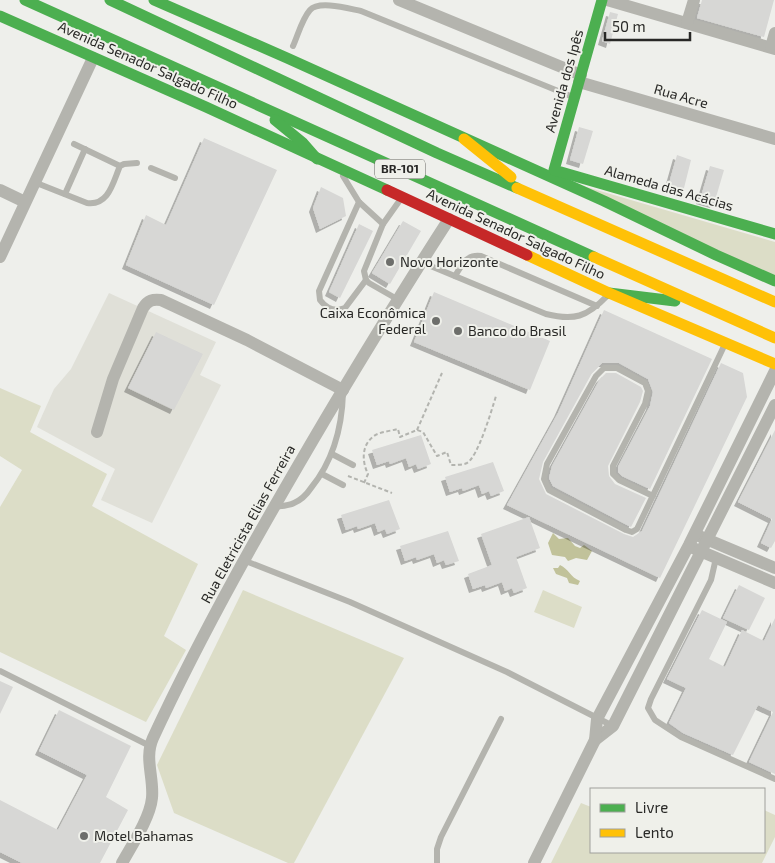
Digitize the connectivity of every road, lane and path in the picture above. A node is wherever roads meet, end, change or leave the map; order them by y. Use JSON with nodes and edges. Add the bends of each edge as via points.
{"nodes":[{"id":1,"x":25,"y":0,"type":"edge"},
{"id":2,"x":110,"y":0,"type":"edge"},
{"id":3,"x":154,"y":0,"type":"edge"},
{"id":4,"x":399,"y":0,"type":"edge"},
{"id":5,"x":602,"y":0,"type":"edge"},
{"id":6,"x":607,"y":0,"type":"edge"},
{"id":7,"x":694,"y":0,"type":"edge"},
{"id":8,"x":0,"y":16,"type":"edge"},
{"id":9,"x":687,"y":23,"type":"junction"},
{"id":10,"x":775,"y":33,"type":"edge"},
{"id":11,"x":293,"y":46,"type":"dead end"},
{"id":12,"x":773,"y":48,"type":"edge"},
{"id":13,"x":93,"y":58,"type":"junction"},
{"id":14,"x":580,"y":78,"type":"junction"},
{"id":15,"x":574,"y":97,"type":"junction"},
{"id":16,"x":255,"y":102,"type":"junction"},
{"id":17,"x":464,"y":139,"type":"junction"},
{"id":18,"x":775,"y":139,"type":"edge"},
{"id":19,"x":74,"y":144,"type":"dead end"},
{"id":20,"x":85,"y":149,"type":"junction"},
{"id":21,"x":317,"y":159,"type":"junction"},
{"id":22,"x":137,"y":163,"type":"dead end"},
{"id":23,"x":120,"y":166,"type":"junction"},
{"id":24,"x":152,"y":168,"type":"dead end"},
{"id":25,"x":339,"y":170,"type":"junction"},
{"id":26,"x":554,"y":170,"type":"joint"},
{"id":27,"x":175,"y":178,"type":"dead end"},
{"id":28,"x":34,"y":182,"type":"junction"},
{"id":29,"x":0,"y":190,"type":"edge"},
{"id":30,"x":65,"y":194,"type":"junction"},
{"id":31,"x":536,"y":196,"type":"junction"},
{"id":32,"x":401,"y":198,"type":"junction"},
{"id":33,"x":25,"y":202,"type":"junction"},
{"id":34,"x":359,"y":202,"type":"junction"},
{"id":35,"x":449,"y":219,"type":"junction"},
{"id":36,"x":383,"y":224,"type":"junction"},
{"id":37,"x":775,"y":234,"type":"edge"},
{"id":38,"x":0,"y":257,"type":"edge"},
{"id":39,"x":421,"y":262,"type":"junction"},
{"id":40,"x":455,"y":276,"type":"junction"},
{"id":41,"x":366,"y":280,"type":"junction"},
{"id":42,"x":775,"y":280,"type":"edge"},
{"id":43,"x":609,"y":293,"type":"junction"},
{"id":44,"x":397,"y":299,"type":"junction"},
{"id":45,"x":775,"y":302,"type":"edge"},
{"id":46,"x":697,"y":303,"type":"junction"},
{"id":47,"x":597,"y":306,"type":"junction"},
{"id":48,"x":775,"y":338,"type":"edge"},
{"id":49,"x":725,"y":343,"type":"junction"},
{"id":50,"x":775,"y":364,"type":"edge"},
{"id":51,"x":775,"y":371,"type":"edge"},
{"id":52,"x":442,"y":373,"type":"dead end"},
{"id":53,"x":343,"y":390,"type":"junction"},
{"id":54,"x":496,"y":396,"type":"dead end"},
{"id":55,"x":775,"y":405,"type":"edge"},
{"id":56,"x":417,"y":430,"type":"junction"},
{"id":57,"x":97,"y":432,"type":"dead end"},
{"id":58,"x":332,"y":454,"type":"junction"},
{"id":59,"x":353,"y":465,"type":"dead end"},
{"id":60,"x":322,"y":474,"type":"junction"},
{"id":61,"x":348,"y":476,"type":"dead end"},
{"id":62,"x":364,"y":483,"type":"junction"},
{"id":63,"x":343,"y":485,"type":"dead end"},
{"id":64,"x":392,"y":493,"type":"dead end"},
{"id":65,"x":653,"y":496,"type":"junction"},
{"id":66,"x":273,"y":507,"type":"junction"},
{"id":67,"x":707,"y":539,"type":"junction"},
{"id":68,"x":691,"y":540,"type":"junction"},
{"id":69,"x":701,"y":551,"type":"junction"},
{"id":70,"x":716,"y":558,"type":"junction"},
{"id":71,"x":243,"y":560,"type":"junction"},
{"id":72,"x":775,"y":568,"type":"edge"},
{"id":73,"x":775,"y":583,"type":"edge"},
{"id":74,"x":0,"y":671,"type":"edge"},
{"id":75,"x":501,"y":718,"type":"dead end"},
{"id":76,"x":598,"y":719,"type":"junction"},
{"id":77,"x":613,"y":726,"type":"junction"},
{"id":78,"x":595,"y":740,"type":"junction"},
{"id":79,"x":150,"y":746,"type":"junction"},
{"id":80,"x":775,"y":779,"type":"edge"},
{"id":81,"x":122,"y":863,"type":"edge"},
{"id":82,"x":437,"y":863,"type":"edge"},
{"id":83,"x":534,"y":863,"type":"edge"}],
"edges":[{"from":1,"to":16,"type":"main road","name":"Avenida Senador Salgado Filho","number":"BR-101"},
{"from":2,"to":31,"type":"main road","number":"BR-101"},
{"from":3,"to":17,"type":"main road"},
{"from":4,"to":14,"type":"street","name":"Rua Acre"},
{"from":5,"to":14,"type":"main road","name":"Avenida dos Ipês"},
{"from":6,"to":9,"type":"street"},
{"from":7,"to":9,"type":"street"},
{"from":8,"to":13,"type":"main road","name":"Avenida Senador Salgado Filho"},
{"from":9,"to":12,"type":"street"},
{"from":10,"to":12,"type":"street"},
{"from":11,"to":15,"type":"lane","via":[[310,10],[319,6],[345,8],[361,11]]},
{"from":13,"to":21,"type":"main road","name":"Avenida Senador Salgado Filho"},
{"from":13,"to":28,"type":"street"},
{"from":14,"to":15,"type":"main road","name":"Avenida dos Ipês"},
{"from":14,"to":18,"type":"street","name":"Rua Acre"},
{"from":15,"to":26,"type":"main road","name":"Avenida dos Ipês"},
{"from":16,"to":21,"type":"main road"},
{"from":16,"to":46,"type":"main road","name":"Avenida Senador Salgado Filho","number":"BR-101"},
{"from":17,"to":31,"type":"main road"},
{"from":17,"to":42,"type":"main road"},
{"from":19,"to":20,"type":"lane"},
{"from":20,"to":23,"type":"lane"},
{"from":20,"to":30,"type":"lane"},
{"from":21,"to":25,"type":"main road","name":"Avenida Senador Salgado Filho"},
{"from":22,"to":23,"type":"lane"},
{"from":23,"to":30,"type":"lane","via":[[106,198],[100,202],[87,203]]},
{"from":24,"to":27,"type":"lane"},
{"from":25,"to":32,"type":"main road","name":"Avenida Senador Salgado Filho"},
{"from":25,"to":34,"type":"lane"},
{"from":26,"to":37,"type":"main road","name":"Alameda das Acácias"},
{"from":28,"to":30,"type":"lane"},
{"from":28,"to":33,"type":"street"},
{"from":29,"to":33,"type":"street"},
{"from":31,"to":45,"type":"main road","number":"BR-101"},
{"from":32,"to":35,"type":"main road","name":"Avenida Senador Salgado Filho"},
{"from":32,"to":36,"type":"lane"},
{"from":33,"to":38,"type":"street"},
{"from":34,"to":36,"type":"lane"},
{"from":34,"to":41,"type":"lane","via":[[319,291],[320,300],[333,310],[341,310]]},
{"from":35,"to":39,"type":"street","name":"Rua Eletricista Elias Ferreira"},
{"from":35,"to":43,"type":"main road","name":"Avenida Senador Salgado Filho"},
{"from":36,"to":41,"type":"lane","via":[[364,271]]},
{"from":39,"to":40,"type":"lane"},
{"from":39,"to":44,"type":"street","name":"Rua Eletricista Elias Ferreira"},
{"from":40,"to":47,"type":"lane","via":[[561,318],[588,313]]},
{"from":40,"to":47,"type":"lane","via":[[468,258],[481,256]]},
{"from":41,"to":44,"type":"lane"},
{"from":43,"to":46,"type":"main road"},
{"from":43,"to":47,"type":"lane"},
{"from":43,"to":49,"type":"main road","name":"Avenida Senador Salgado Filho"},
{"from":44,"to":53,"type":"street","name":"Rua Eletricista Elias Ferreira"},
{"from":46,"to":48,"type":"main road","name":"Avenida Senador Salgado Filho","number":"BR-101"},
{"from":49,"to":50,"type":"main road","name":"Avenida Senador Salgado Filho"},
{"from":49,"to":65,"type":"lane"},
{"from":51,"to":68,"type":"street"},
{"from":52,"to":56,"type":"path"},
{"from":53,"to":57,"type":"street","via":[[247,340],[154,299],[142,308],[113,379]]},
{"from":53,"to":58,"type":"lane","via":[[339,432]]},
{"from":53,"to":66,"type":"street","name":"Rua Eletricista Elias Ferreira"},
{"from":54,"to":56,"type":"path","via":[[487,425],[473,457],[467,463],[451,465],[446,452],[437,456],[423,432]]},
{"from":55,"to":67,"type":"street"},
{"from":56,"to":62,"type":"path","via":[[400,437],[398,429],[374,436],[366,445],[363,465],[368,474]]},
{"from":58,"to":59,"type":"lane"},
{"from":58,"to":60,"type":"lane"},
{"from":60,"to":63,"type":"lane"},
{"from":60,"to":66,"type":"lane","via":[[305,496],[293,504]]},
{"from":61,"to":62,"type":"path"},
{"from":62,"to":64,"type":"path"},
{"from":65,"to":65,"type":"lane","via":[[638,529],[632,532],[549,490],[544,478],[547,464],[596,376],[604,368],[617,368],[645,383],[648,391],[645,404],[613,474]]},
{"from":66,"to":71,"type":"street","name":"Rua Eletricista Elias Ferreira"},
{"from":67,"to":68,"type":"street"},
{"from":67,"to":69,"type":"street"},
{"from":67,"to":72,"type":"street"},
{"from":68,"to":69,"type":"street"},
{"from":68,"to":76,"type":"street"},
{"from":69,"to":70,"type":"street"},
{"from":69,"to":77,"type":"street"},
{"from":70,"to":73,"type":"street"},
{"from":70,"to":80,"type":"lane","via":[[712,580],[648,708],[655,720],[681,737]]},
{"from":71,"to":76,"type":"lane","via":[[350,602],[507,672]]},
{"from":71,"to":79,"type":"street","name":"Rua Eletricista Elias Ferreira","via":[[191,658]]},
{"from":74,"to":79,"type":"lane"},
{"from":75,"to":82,"type":"lane","via":[[441,837]]},
{"from":76,"to":77,"type":"lane"},
{"from":76,"to":78,"type":"street"},
{"from":77,"to":78,"type":"street"},
{"from":78,"to":83,"type":"street"},
{"from":79,"to":81,"type":"street","name":"Rua Eletricista Elias Ferreira","via":[[151,806]]}]}
